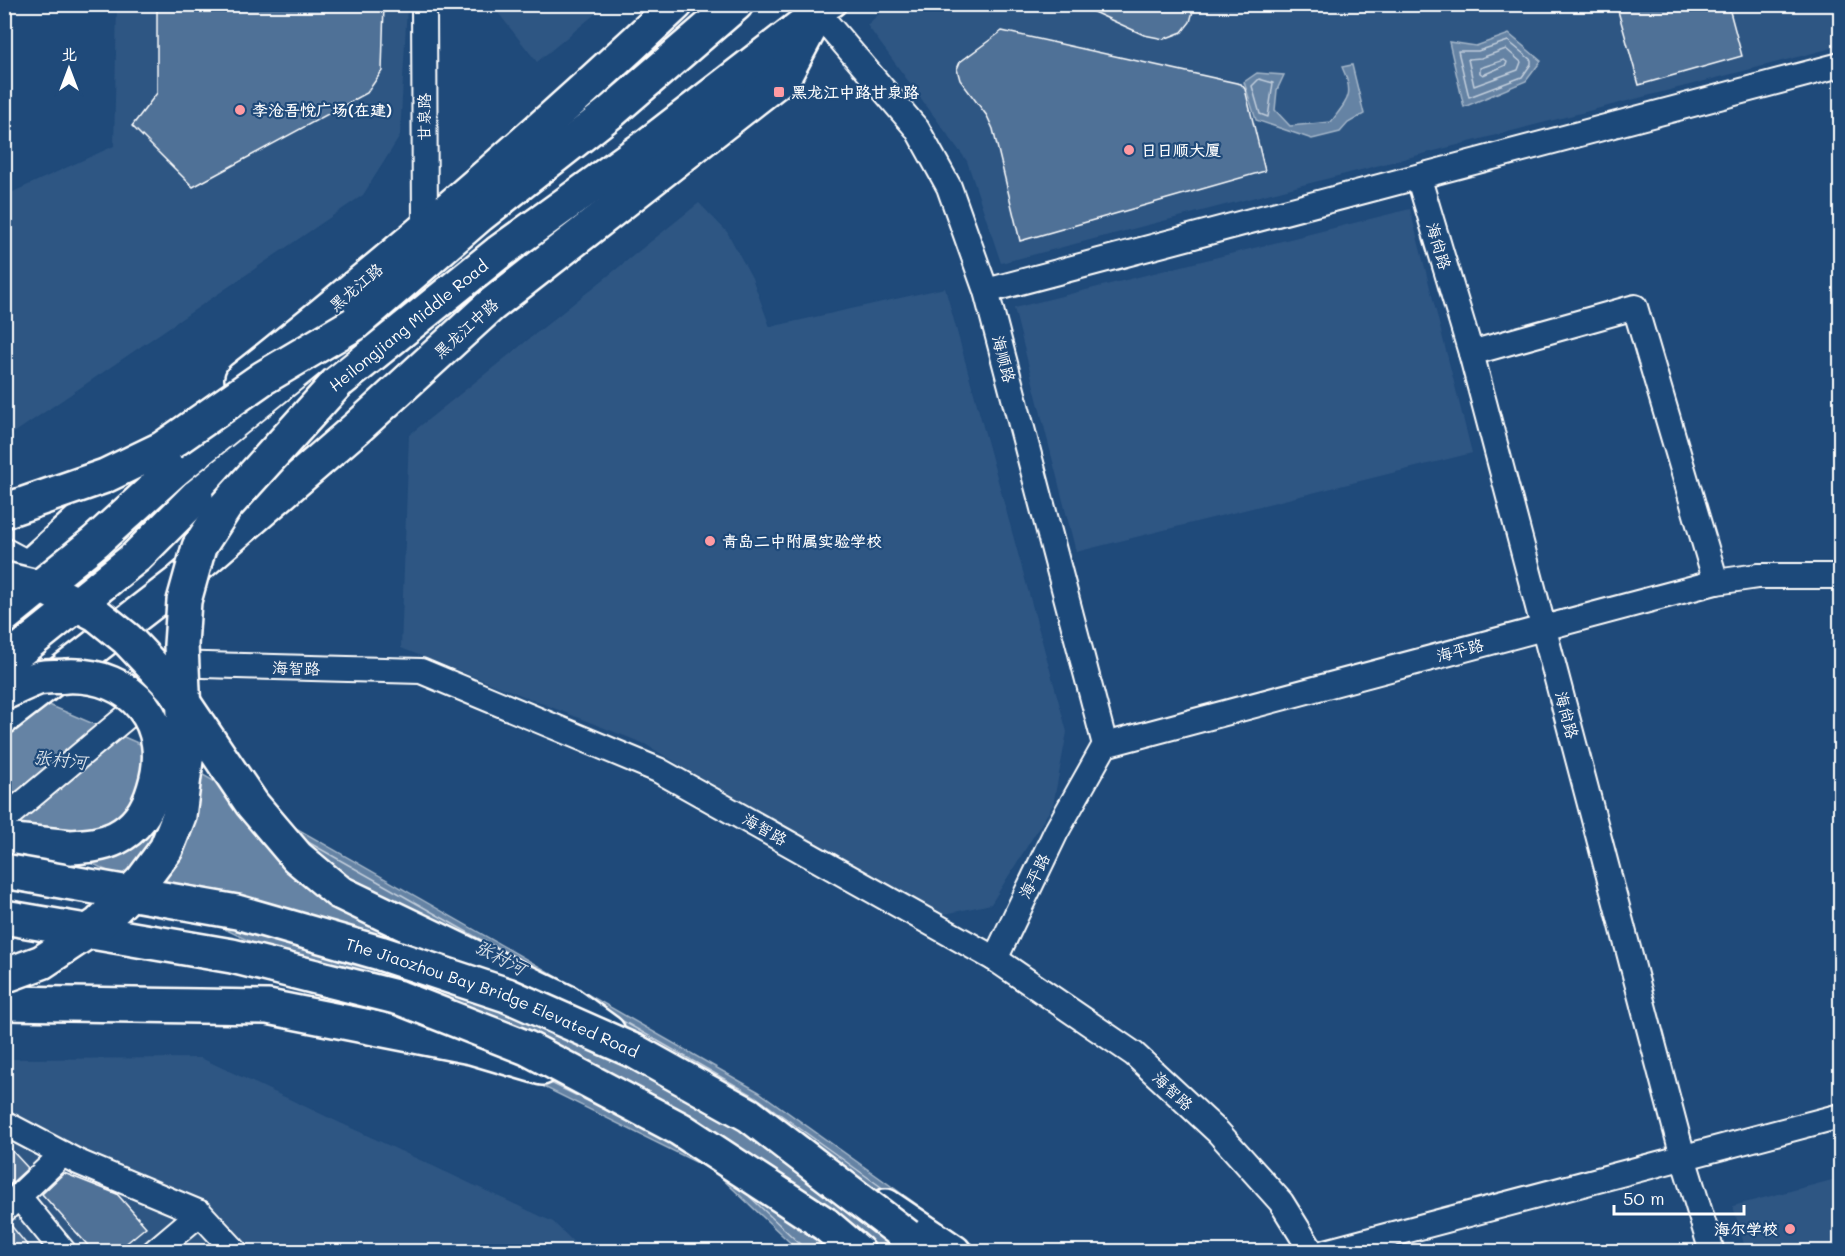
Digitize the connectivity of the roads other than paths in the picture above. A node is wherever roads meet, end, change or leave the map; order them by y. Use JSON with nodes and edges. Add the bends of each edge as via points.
{"nodes":[{"id":1,"x":424,"y":4,"type":"edge"},
{"id":2,"x":676,"y":4,"type":"edge"},
{"id":3,"x":736,"y":4,"type":"edge"},
{"id":4,"x":826,"y":7,"type":"edge"},
{"id":5,"x":1840,"y":65,"type":"edge"},
{"id":6,"x":1419,"y":178,"type":"junction"},
{"id":7,"x":425,"y":229,"type":"junction"},
{"id":8,"x":986,"y":291,"type":"junction"},
{"id":9,"x":354,"y":324,"type":"junction"},
{"id":10,"x":1471,"y":353,"type":"junction"},
{"id":11,"x":338,"y":382,"type":"junction"},
{"id":12,"x":4,"y":511,"type":"edge"},
{"id":13,"x":14,"y":564,"type":"edge"},
{"id":14,"x":1840,"y":576,"type":"edge"},
{"id":15,"x":1716,"y":582,"type":"junction"},
{"id":16,"x":4,"y":589,"type":"edge"},
{"id":17,"x":1840,"y":591,"type":"edge"},
{"id":18,"x":4,"y":616,"type":"edge"},
{"id":19,"x":1546,"y":635,"type":"junction"},
{"id":20,"x":105,"y":639,"type":"junction"},
{"id":21,"x":4,"y":663,"type":"edge"},
{"id":22,"x":188,"y":666,"type":"junction"},
{"id":23,"x":4,"y":693,"type":"edge"},
{"id":24,"x":4,"y":717,"type":"edge"},
{"id":25,"x":1100,"y":754,"type":"junction"},
{"id":26,"x":4,"y":819,"type":"edge"},
{"id":27,"x":4,"y":840,"type":"edge"},
{"id":28,"x":4,"y":871,"type":"edge"},
{"id":29,"x":4,"y":917,"type":"edge"},
{"id":30,"x":995,"y":959,"type":"junction"},
{"id":31,"x":4,"y":976,"type":"edge"},
{"id":32,"x":4,"y":1003,"type":"edge"},
{"id":33,"x":636,"y":1052,"type":"junction"},
{"id":34,"x":620,"y":1098,"type":"junction"},
{"id":35,"x":749,"y":1115,"type":"junction"},
{"id":36,"x":1840,"y":1116,"type":"edge"},
{"id":37,"x":4,"y":1123,"type":"edge"},
{"id":38,"x":63,"y":1154,"type":"junction"},
{"id":39,"x":1683,"y":1156,"type":"junction"},
{"id":40,"x":12,"y":1204,"type":"edge"},
{"id":41,"x":200,"y":1214,"type":"junction"},
{"id":42,"x":825,"y":1224,"type":"junction"},
{"id":43,"x":64,"y":1251,"type":"edge"},
{"id":44,"x":154,"y":1251,"type":"edge"},
{"id":45,"x":236,"y":1251,"type":"edge"},
{"id":46,"x":847,"y":1251,"type":"edge"},
{"id":47,"x":858,"y":1251,"type":"edge"},
{"id":48,"x":924,"y":1251,"type":"edge"},
{"id":49,"x":954,"y":1251,"type":"edge"},
{"id":50,"x":1312,"y":1251,"type":"edge"},
{"id":51,"x":1325,"y":1251,"type":"edge"},
{"id":52,"x":1712,"y":1251,"type":"edge"}],
"edges":[{"from":1,"to":7,"type":"street","name":"甘泉路"},
{"from":2,"to":7,"type":"highway","name":"黑龙江路"},
{"from":3,"to":9,"type":"highway"},
{"from":4,"to":8,"type":"street","name":"海顺路","via":[[917,129],[949,187]]},
{"from":4,"to":11,"type":"highway","name":"Heilongjiang Middle Road","via":[[645,147],[498,253]]},
{"from":4,"to":20,"type":"highway","name":"黑龙江中路","via":[[785,75],[490,306],[350,434],[188,574]]},
{"from":5,"to":6,"type":"street"},
{"from":6,"to":8,"type":"street"},
{"from":6,"to":10,"type":"street","name":"海尚路"},
{"from":7,"to":13,"type":"highway","name":"黑龙江路"},
{"from":8,"to":25,"type":"street","name":"海顺路"},
{"from":9,"to":12,"type":"highway","bridge":true,"via":[[263,378],[163,448],[105,476]]},
{"from":9,"to":18,"type":"highway","bridge":true},
{"from":10,"to":15,"type":"street","via":[[1635,307]]},
{"from":10,"to":19,"type":"street","name":"海尚路"},
{"from":11,"to":21,"type":"highway","name":"Heilongjiang Middle Road","bridge":true,"via":[[196,497],[136,557]]},
{"from":11,"to":31,"type":"highway","bridge":true,"via":[[225,507],[199,547],[184,601],[181,645],[186,760],[178,816],[166,849],[142,881],[99,924],[42,962]]},
{"from":13,"to":16,"type":"highway"},
{"from":13,"to":20,"type":"street"},
{"from":13,"to":33,"type":"highway","bridge":true,"via":[[49,590],[96,614],[128,639],[175,690],[252,804],[297,857],[339,892],[567,1002]]},
{"from":14,"to":15,"type":"street","name":"海平路","via":[[1758,576]]},
{"from":15,"to":19,"type":"street","name":"海平路"},
{"from":17,"to":19,"type":"street","name":"海平路","via":[[1759,591]]},
{"from":19,"to":25,"type":"street","name":"海平路"},
{"from":19,"to":39,"type":"street","name":"海尚路"},
{"from":20,"to":22,"type":"street","name":"海智路","via":[[167,664]]},
{"from":20,"to":24,"type":"highway","name":"黑龙江中路","bridge":true},
{"from":22,"to":26,"type":"street"},
{"from":22,"to":30,"type":"street","name":"海智路","via":[[421,671],[658,770]]},
{"from":23,"to":27,"type":"highway","bridge":true,"via":[[40,678],[79,676],[116,686],[136,698],[152,717],[160,763],[144,814],[116,838],[71,848]]},
{"from":25,"to":30,"type":"street","name":"海平路","via":[[1056,831]]},
{"from":28,"to":33,"type":"highway","name":"The Jiaozhou Bay Bridge Elevated Road","bridge":true,"via":[[237,912],[507,995]]},
{"from":29,"to":34,"type":"highway","name":"The Jiaozhou Bay Bridge Elevated Road","bridge":true,"via":[[232,956],[400,998],[526,1048]]},
{"from":30,"to":50,"type":"street","name":"海智路","via":[[1134,1054],[1226,1141],[1281,1202]]},
{"from":32,"to":34,"type":"highway","bridge":true,"via":[[268,1007],[471,1047],[528,1063]]},
{"from":33,"to":35,"type":"highway","name":"The Jiaozhou Bay Bridge Elevated Road","bridge":true},
{"from":34,"to":42,"type":"highway","name":"The Jiaozhou Bay Bridge Elevated Road","bridge":true,"via":[[680,1129]]},
{"from":35,"to":48,"type":"highway","name":"The Jiaozhou Bay Bridge Elevated Road","bridge":true},
{"from":35,"to":49,"type":"highway","bridge":true},
{"from":36,"to":39,"type":"street"},
{"from":37,"to":38,"type":"street"},
{"from":38,"to":40,"type":"street"},
{"from":38,"to":41,"type":"street"},
{"from":39,"to":51,"type":"street"},
{"from":39,"to":52,"type":"street","name":"海尚路"},
{"from":40,"to":43,"type":"street"},
{"from":41,"to":44,"type":"street"},
{"from":41,"to":45,"type":"street"},
{"from":42,"to":46,"type":"highway"},
{"from":42,"to":47,"type":"highway","name":"The Jiaozhou Bay Bridge Elevated Road"}]}
